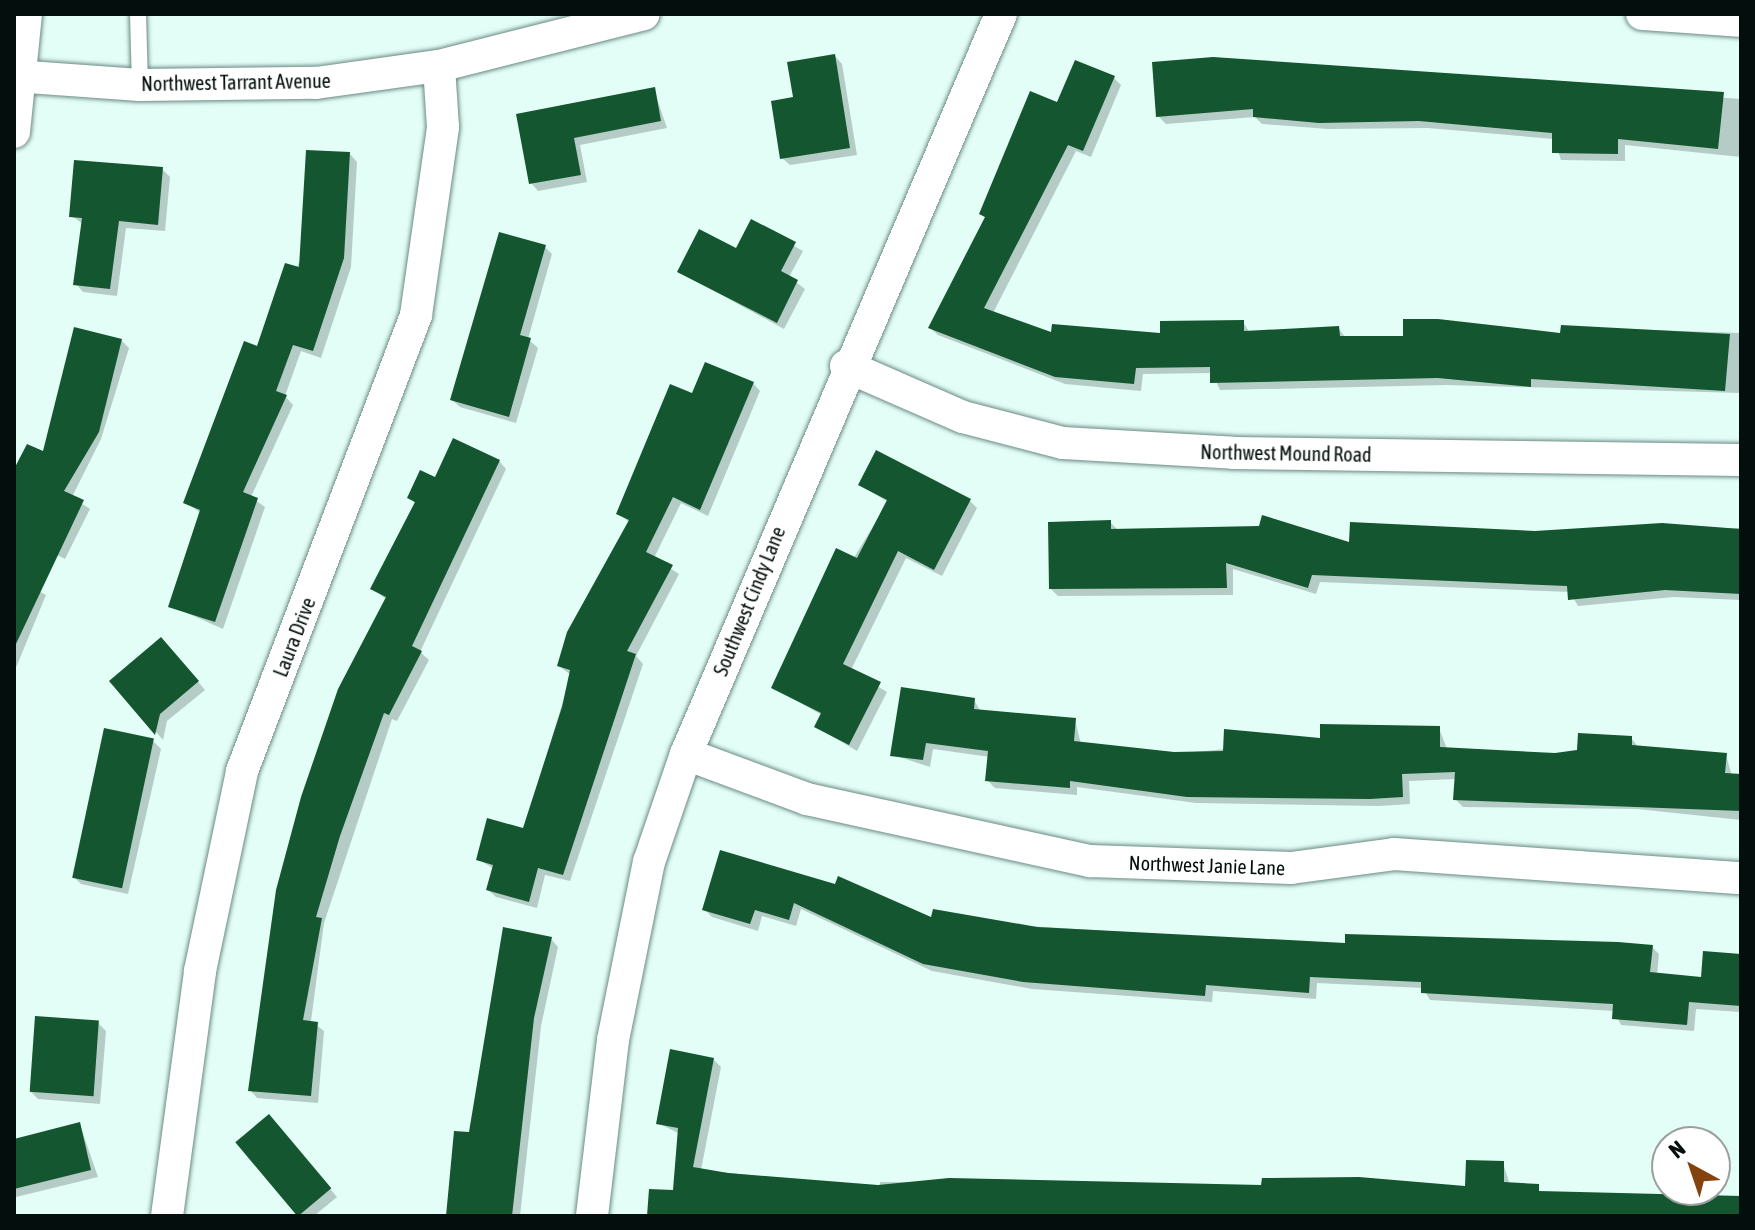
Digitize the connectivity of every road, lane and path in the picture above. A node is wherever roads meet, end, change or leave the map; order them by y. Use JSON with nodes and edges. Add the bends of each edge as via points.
{"nodes":[{"id":1,"x":26,"y":14,"type":"edge"},
{"id":2,"x":138,"y":14,"type":"edge"},
{"id":3,"x":644,"y":14,"type":"edge"},
{"id":4,"x":1001,"y":14,"type":"edge"},
{"id":5,"x":1642,"y":14,"type":"edge"},
{"id":6,"x":568,"y":21,"type":"edge"},
{"id":7,"x":1741,"y":21,"type":"edge"},
{"id":8,"x":439,"y":66,"type":"junction"},
{"id":9,"x":18,"y":75,"type":"edge"},
{"id":10,"x":140,"y":85,"type":"junction"},
{"id":11,"x":14,"y":132,"type":"edge"},
{"id":12,"x":846,"y":366,"type":"junction"},
{"id":13,"x":1741,"y":460,"type":"edge"},
{"id":14,"x":686,"y":754,"type":"junction"},
{"id":15,"x":1741,"y":878,"type":"edge"},
{"id":16,"x":167,"y":1216,"type":"edge"},
{"id":17,"x":592,"y":1216,"type":"edge"}],
"edges":[{"from":1,"to":9,"type":"street"},
{"from":2,"to":10,"type":"lane"},
{"from":3,"to":6,"type":"street","name":"Northwest Tarrant Avenue"},
{"from":4,"to":12,"type":"street","name":"Southwest Cindy Lane"},
{"from":5,"to":7,"type":"street"},
{"from":6,"to":8,"type":"street","name":"Northwest Tarrant Avenue"},
{"from":8,"to":10,"type":"street","name":"Northwest Tarrant Avenue","via":[[316,83]]},
{"from":8,"to":16,"type":"street","name":"Laura Drive","via":[[443,127],[416,315],[242,771],[200,971]]},
{"from":9,"to":10,"type":"street","name":"Northwest Tarrant Avenue"},
{"from":9,"to":11,"type":"street"},
{"from":12,"to":13,"type":"street","name":"Northwest Mound Road","via":[[963,417],[1063,443],[1234,453]]},
{"from":12,"to":14,"type":"street","name":"Southwest Cindy Lane"},
{"from":14,"to":15,"type":"street","name":"Northwest Janie Lane","via":[[807,799],[1090,861],[1291,868],[1394,854]]},
{"from":14,"to":17,"type":"street","name":"Southwest Cindy Lane","via":[[649,862],[613,1040]]}]}
